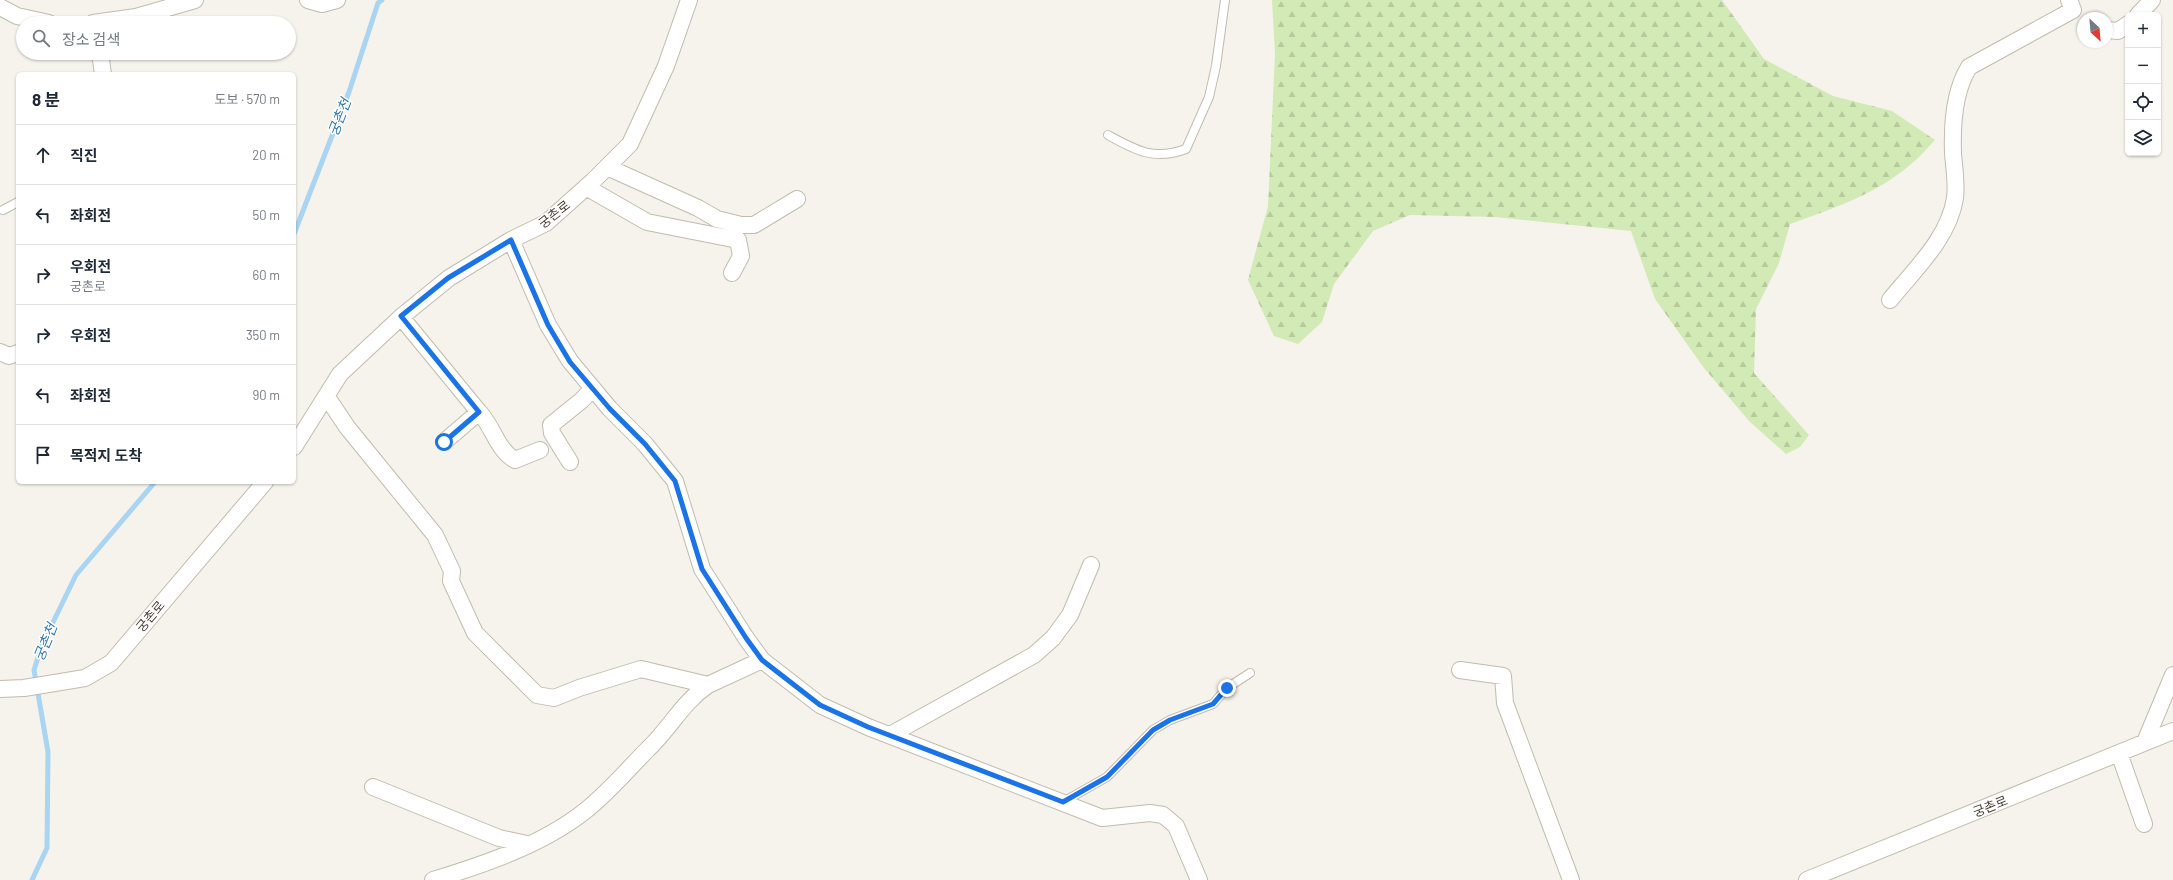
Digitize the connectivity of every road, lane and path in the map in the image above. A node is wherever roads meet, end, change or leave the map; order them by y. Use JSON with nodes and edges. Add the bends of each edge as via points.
{"nodes":[{"id":1,"x":195,"y":0,"type":"edge"},
{"id":2,"x":308,"y":0,"type":"edge"},
{"id":3,"x":337,"y":0,"type":"edge"},
{"id":4,"x":689,"y":0,"type":"edge"},
{"id":5,"x":1225,"y":0,"type":"edge"},
{"id":6,"x":2152,"y":0,"type":"edge"},
{"id":7,"x":0,"y":7,"type":"edge"},
{"id":8,"x":2075,"y":10,"type":"edge"},
{"id":9,"x":2141,"y":12,"type":"edge"},
{"id":10,"x":17,"y":16,"type":"edge"},
{"id":11,"x":135,"y":16,"type":"edge"},
{"id":12,"x":2125,"y":26,"type":"edge"},
{"id":13,"x":2113,"y":31,"type":"edge"},
{"id":14,"x":101,"y":60,"type":"edge"},
{"id":15,"x":103,"y":72,"type":"edge"},
{"id":16,"x":1108,"y":135,"type":"dead end"},
{"id":17,"x":607,"y":167,"type":"junction"},
{"id":18,"x":586,"y":187,"type":"junction"},
{"id":19,"x":797,"y":199,"type":"dead end"},
{"id":20,"x":16,"y":203,"type":"edge"},
{"id":21,"x":3,"y":210,"type":"dead end"},
{"id":22,"x":511,"y":240,"type":"junction"},
{"id":23,"x":732,"y":273,"type":"dead end"},
{"id":24,"x":1890,"y":300,"type":"dead end"},
{"id":25,"x":401,"y":316,"type":"junction"},
{"id":26,"x":0,"y":352,"type":"edge"},
{"id":27,"x":16,"y":354,"type":"edge"},
{"id":28,"x":592,"y":389,"type":"junction"},
{"id":29,"x":326,"y":397,"type":"junction"},
{"id":30,"x":479,"y":412,"type":"junction"},
{"id":31,"x":444,"y":442,"type":"dead end"},
{"id":32,"x":296,"y":444,"type":"edge"},
{"id":33,"x":540,"y":450,"type":"dead end"},
{"id":34,"x":570,"y":462,"type":"dead end"},
{"id":35,"x":263,"y":484,"type":"edge"},
{"id":36,"x":1091,"y":565,"type":"dead end"},
{"id":37,"x":762,"y":660,"type":"junction"},
{"id":38,"x":1460,"y":670,"type":"dead end"},
{"id":39,"x":1250,"y":672,"type":"dead end"},
{"id":40,"x":2173,"y":675,"type":"edge"},
{"id":41,"x":708,"y":685,"type":"junction"},
{"id":42,"x":0,"y":689,"type":"edge"},
{"id":43,"x":2173,"y":731,"type":"edge"},
{"id":44,"x":890,"y":736,"type":"junction"},
{"id":45,"x":2145,"y":742,"type":"junction"},
{"id":46,"x":2119,"y":753,"type":"junction"},
{"id":47,"x":373,"y":787,"type":"dead end"},
{"id":48,"x":1063,"y":802,"type":"junction"},
{"id":49,"x":2144,"y":824,"type":"dead end"},
{"id":50,"x":527,"y":844,"type":"junction"},
{"id":51,"x":433,"y":880,"type":"edge"},
{"id":52,"x":1200,"y":880,"type":"edge"},
{"id":53,"x":1572,"y":880,"type":"edge"},
{"id":54,"x":1807,"y":880,"type":"edge"}],
"edges":[{"from":1,"to":11,"type":"street","via":[[173,8]]},
{"from":2,"to":3,"type":"street","via":[[322,4]]},
{"from":4,"to":17,"type":"street","name":"궁촌로","via":[[666,66],[630,144]]},
{"from":5,"to":16,"type":"lane","via":[[1209,98],[1186,149],[1172,154],[1140,152]]},
{"from":6,"to":9,"type":"street"},
{"from":7,"to":10,"type":"street"},
{"from":8,"to":24,"type":"street","via":[[1969,67],[1962,79],[1953,128],[1955,186],[1949,218],[1937,240]]},
{"from":12,"to":13,"type":"street","via":[[2118,31]]},
{"from":14,"to":15,"type":"street"},
{"from":17,"to":18,"type":"street","name":"궁촌로"},
{"from":17,"to":19,"type":"street","via":[[717,219],[741,225],[754,224]]},
{"from":18,"to":22,"type":"street","name":"궁촌로","via":[[546,223]]},
{"from":18,"to":23,"type":"street","via":[[647,222],[738,240],[740,256]]},
{"from":20,"to":21,"type":"lane"},
{"from":22,"to":25,"type":"street","name":"궁촌로","via":[[448,278]]},
{"from":22,"to":28,"type":"street","via":[[548,325],[570,362]]},
{"from":25,"to":29,"type":"street","name":"궁촌로","via":[[340,374]]},
{"from":25,"to":30,"type":"street"},
{"from":26,"to":27,"type":"street","via":[[9,356]]},
{"from":28,"to":34,"type":"street","via":[[551,425],[552,433]]},
{"from":28,"to":37,"type":"street","via":[[645,444],[675,481],[702,569]]},
{"from":29,"to":32,"type":"street","name":"궁촌로"},
{"from":29,"to":41,"type":"street","via":[[347,427],[435,535],[452,570],[451,582],[475,633],[537,695],[554,698],[641,669]]},
{"from":30,"to":31,"type":"street"},
{"from":30,"to":33,"type":"street","via":[[506,455],[515,460]]},
{"from":35,"to":42,"type":"street","name":"궁촌로","via":[[111,663],[85,678],[56,684]]},
{"from":36,"to":44,"type":"street","via":[[1070,615],[1053,638],[1034,655]]},
{"from":37,"to":41,"type":"street"},
{"from":37,"to":44,"type":"street","via":[[820,705]]},
{"from":38,"to":53,"type":"street","via":[[1503,676],[1505,703]]},
{"from":39,"to":48,"type":"lane","via":[[1227,688],[1213,704],[1170,720],[1153,730],[1107,777]]},
{"from":40,"to":45,"type":"street"},
{"from":41,"to":50,"type":"street","via":[[694,694],[650,747],[585,811]]},
{"from":43,"to":45,"type":"street","name":"궁촌로"},
{"from":44,"to":48,"type":"street"},
{"from":45,"to":46,"type":"street","name":"궁촌로"},
{"from":46,"to":49,"type":"street"},
{"from":46,"to":54,"type":"street","name":"궁촌로"},
{"from":47,"to":50,"type":"street","via":[[498,838]]},
{"from":48,"to":52,"type":"street","via":[[1102,818],[1150,813],[1163,815],[1176,826]]},
{"from":50,"to":51,"type":"street","via":[[497,859]]}]}
